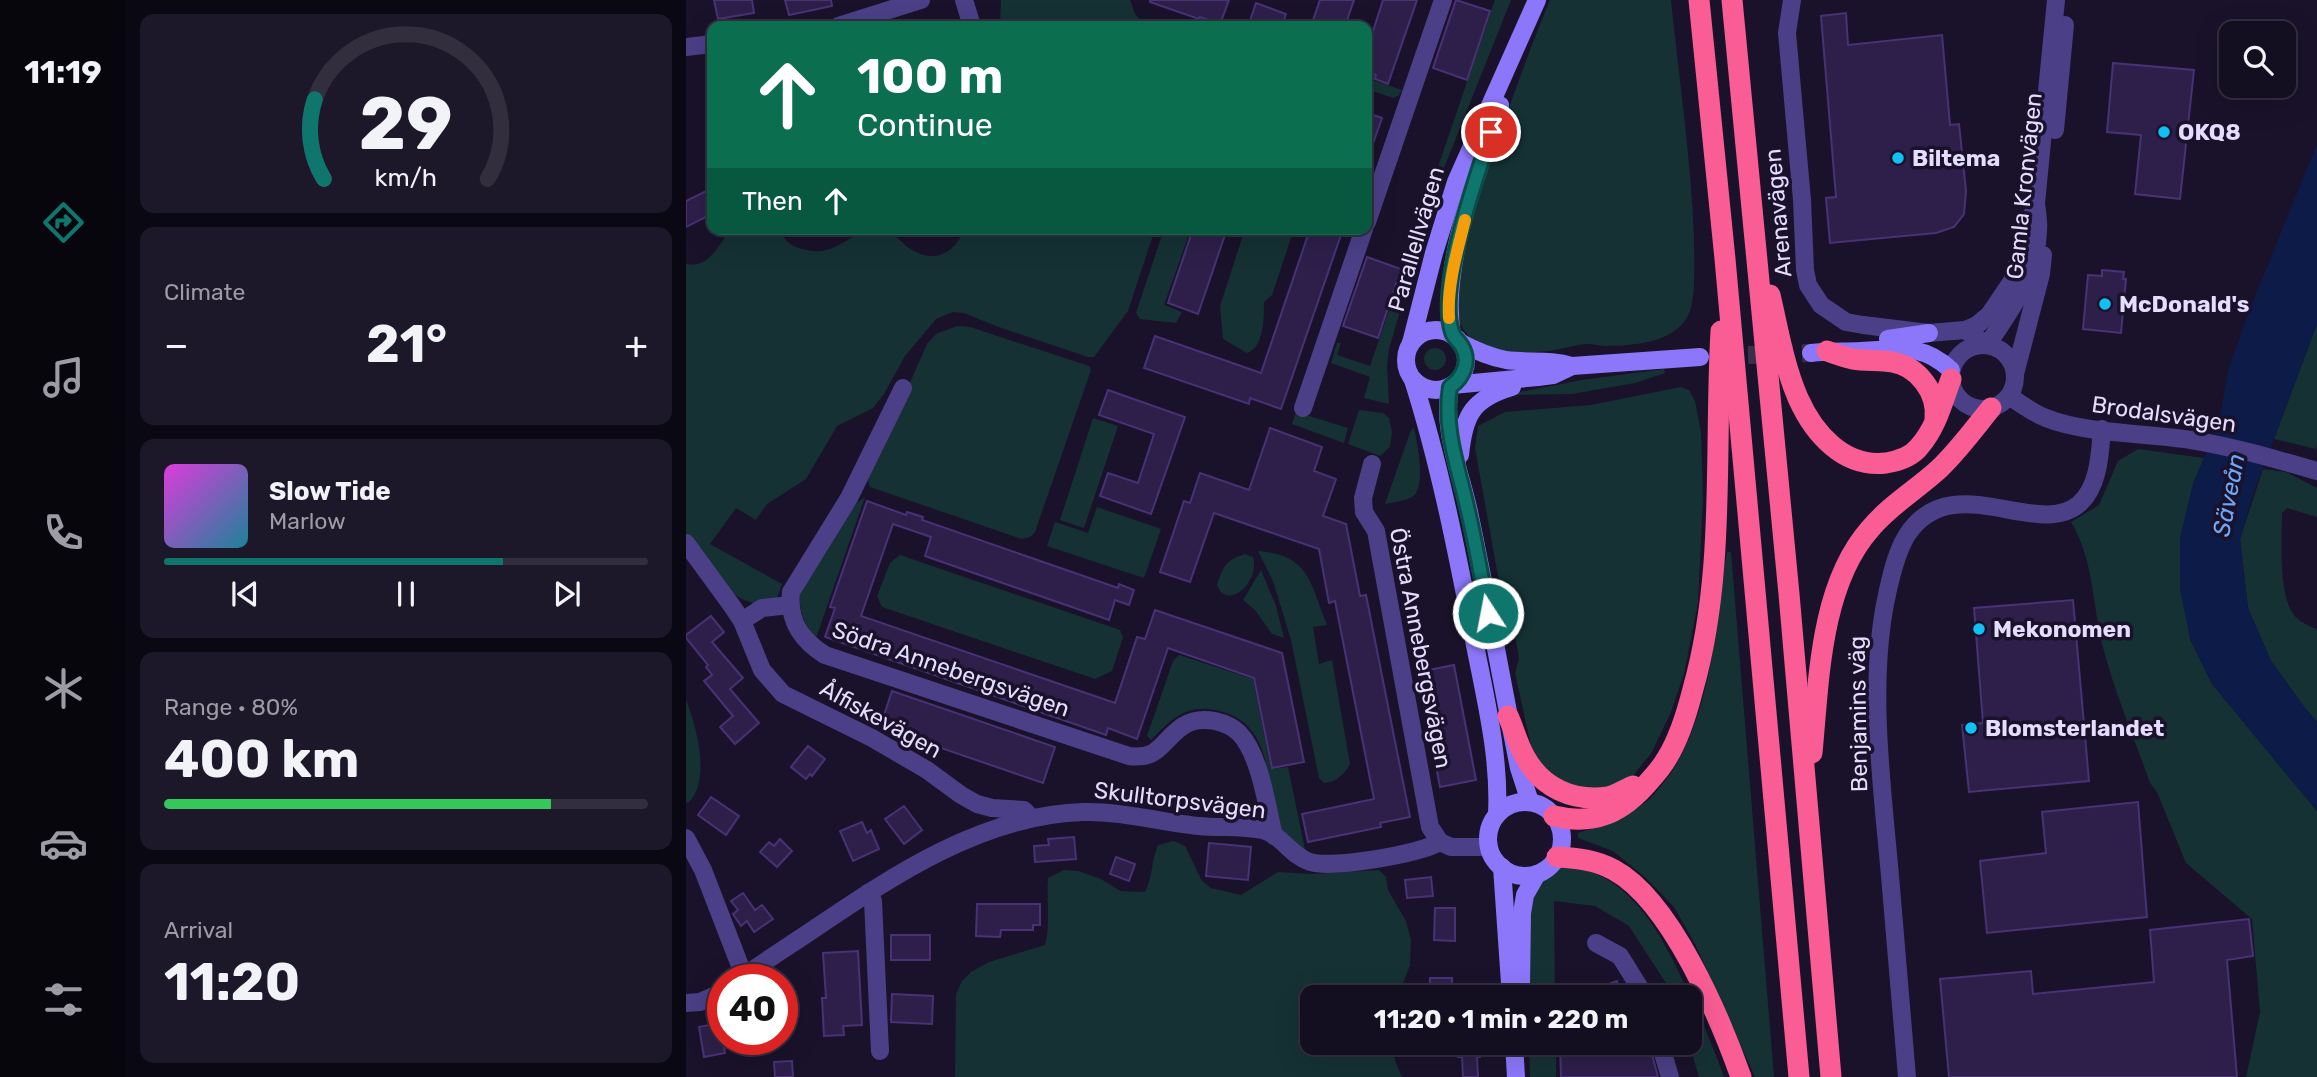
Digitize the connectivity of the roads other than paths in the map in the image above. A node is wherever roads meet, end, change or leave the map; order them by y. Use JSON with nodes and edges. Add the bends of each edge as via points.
{"nodes":[{"id":1,"x":921,"y":0,"type":"edge"},
{"id":2,"x":964,"y":0,"type":"edge"},
{"id":3,"x":1443,"y":0,"type":"edge"},
{"id":4,"x":1537,"y":0,"type":"edge"},
{"id":5,"x":1699,"y":0,"type":"edge"},
{"id":6,"x":1732,"y":0,"type":"edge"},
{"id":7,"x":1792,"y":0,"type":"edge"},
{"id":8,"x":2056,"y":0,"type":"edge"},
{"id":9,"x":2068,"y":0,"type":"edge"},
{"id":10,"x":854,"y":21,"type":"edge"},
{"id":11,"x":970,"y":21,"type":"edge"},
{"id":12,"x":1522,"y":35,"type":"junction"},
{"id":13,"x":707,"y":45,"type":"edge"},
{"id":14,"x":686,"y":47,"type":"edge"},
{"id":15,"x":2036,"y":203,"type":"junction"},
{"id":16,"x":1372,"y":207,"type":"edge"},
{"id":17,"x":1753,"y":229,"type":"junction"},
{"id":18,"x":1362,"y":235,"type":"edge"},
{"id":19,"x":1725,"y":258,"type":"junction"},
{"id":20,"x":1965,"y":330,"type":"junction"},
{"id":21,"x":1929,"y":333,"type":"junction"},
{"id":22,"x":1456,"y":339,"type":"junction"},
{"id":23,"x":1411,"y":343,"type":"junction"},
{"id":24,"x":1987,"y":345,"type":"junction"},
{"id":25,"x":1819,"y":352,"type":"junction"},
{"id":26,"x":1700,"y":357,"type":"tunnel mouth"},
{"id":27,"x":1572,"y":366,"type":"junction"},
{"id":28,"x":1951,"y":374,"type":"junction"},
{"id":29,"x":2015,"y":374,"type":"junction"},
{"id":30,"x":1538,"y":377,"type":"junction"},
{"id":31,"x":1413,"y":380,"type":"junction"},
{"id":32,"x":1451,"y":386,"type":"junction"},
{"id":33,"x":903,"y":388,"type":"dead end"},
{"id":34,"x":2009,"y":396,"type":"junction"},
{"id":35,"x":1303,"y":408,"type":"dead end"},
{"id":36,"x":1991,"y":408,"type":"junction"},
{"id":37,"x":1934,"y":424,"type":"junction"},
{"id":38,"x":2102,"y":429,"type":"junction"},
{"id":39,"x":1372,"y":464,"type":"dead end"},
{"id":40,"x":2317,"y":471,"type":"edge"},
{"id":41,"x":1463,"y":490,"type":"junction"},
{"id":42,"x":686,"y":544,"type":"edge"},
{"id":43,"x":790,"y":605,"type":"junction"},
{"id":44,"x":742,"y":621,"type":"junction"},
{"id":45,"x":1508,"y":716,"type":"junction"},
{"id":46,"x":1646,"y":785,"type":"junction"},
{"id":47,"x":1530,"y":802,"type":"junction"},
{"id":48,"x":1807,"y":807,"type":"junction"},
{"id":49,"x":1497,"y":814,"type":"junction"},
{"id":50,"x":1554,"y":816,"type":"junction"},
{"id":51,"x":1029,"y":819,"type":"junction"},
{"id":52,"x":1274,"y":836,"type":"junction"},
{"id":53,"x":686,"y":838,"type":"edge"},
{"id":54,"x":1440,"y":842,"type":"junction"},
{"id":55,"x":1489,"y":847,"type":"junction"},
{"id":56,"x":1557,"y":858,"type":"junction"},
{"id":57,"x":1502,"y":867,"type":"junction"},
{"id":58,"x":1537,"y":874,"type":"junction"},
{"id":59,"x":869,"y":893,"type":"junction"},
{"id":60,"x":1597,"y":943,"type":"dead end"},
{"id":61,"x":737,"y":964,"type":"edge"},
{"id":62,"x":763,"y":964,"type":"edge"},
{"id":63,"x":1510,"y":985,"type":"edge"},
{"id":64,"x":1521,"y":985,"type":"edge"},
{"id":65,"x":1638,"y":985,"type":"edge"},
{"id":66,"x":707,"y":999,"type":"edge"},
{"id":67,"x":686,"y":1003,"type":"edge"},
{"id":68,"x":880,"y":1051,"type":"dead end"},
{"id":69,"x":1515,"y":1055,"type":"edge"},
{"id":70,"x":1524,"y":1055,"type":"edge"},
{"id":71,"x":1664,"y":1055,"type":"edge"},
{"id":72,"x":1516,"y":1077,"type":"edge"},
{"id":73,"x":1525,"y":1077,"type":"edge"},
{"id":74,"x":1670,"y":1077,"type":"edge"},
{"id":75,"x":1741,"y":1077,"type":"edge"},
{"id":76,"x":1799,"y":1077,"type":"edge"},
{"id":77,"x":1831,"y":1077,"type":"edge"},
{"id":78,"x":1907,"y":1077,"type":"edge"}],
"edges":[{"from":1,"to":10,"type":"street"},
{"from":2,"to":11,"type":"street"},
{"from":3,"to":16,"type":"street"},
{"from":4,"to":12,"type":"street","name":"Parallellvägen"},
{"from":5,"to":19,"type":"highway"},
{"from":6,"to":17,"type":"highway"},
{"from":7,"to":21,"type":"street","name":"Arenavägen","via":[[1787,33],[1808,285],[1821,305],[1846,322]]},
{"from":8,"to":15,"type":"street","name":"Gamla Kronvägen"},
{"from":9,"to":29,"type":"street","name":"Gamla Kronvägen","via":[[2041,274]]},
{"from":12,"to":22,"type":"street","name":"Parallellvägen","via":[[1468,205],[1453,268],[1449,301]]},
{"from":12,"to":23,"type":"street","name":"Parallellvägen","via":[[1456,182]]},
{"from":13,"to":14,"type":"street"},
{"from":15,"to":20,"type":"street","via":[[2012,281],[1989,315]]},
{"from":15,"to":24,"type":"street","name":"Gamla Kronvägen","via":[[2039,230],[2029,272]]},
{"from":17,"to":37,"type":"highway","via":[[1798,399],[1832,446],[1849,458],[1895,461],[1917,450]]},
{"from":17,"to":48,"type":"highway"},
{"from":18,"to":35,"type":"street"},
{"from":19,"to":46,"type":"highway","via":[[1709,617],[1683,725],[1666,761]]},
{"from":19,"to":76,"type":"highway"},
{"from":20,"to":21,"type":"street"},
{"from":20,"to":24,"type":"street"},
{"from":21,"to":25,"type":"street"},
{"from":22,"to":23,"type":"street","via":[[1439,330],[1421,334]]},
{"from":22,"to":27,"type":"street","via":[[1507,360]]},
{"from":22,"to":32,"type":"street","via":[[1464,350],[1465,364],[1461,377]]},
{"from":23,"to":31,"type":"street","via":[[1406,364]]},
{"from":24,"to":28,"type":"street","via":[[1964,350]]},
{"from":24,"to":29,"type":"street","via":[[2006,354]]},
{"from":25,"to":28,"type":"street","via":[[1907,348],[1929,354]]},
{"from":25,"to":37,"type":"highway","via":[[1895,362],[1915,372],[1929,387]]},
{"from":26,"to":27,"type":"street"},
{"from":27,"to":30,"type":"street"},
{"from":28,"to":36,"type":"street","via":[[1961,401],[1978,409]]},
{"from":28,"to":37,"type":"highway"},
{"from":29,"to":34,"type":"street"},
{"from":30,"to":32,"type":"street"},
{"from":30,"to":41,"type":"street","via":[[1485,397],[1471,409],[1462,432]]},
{"from":31,"to":32,"type":"street","via":[[1433,390]]},
{"from":31,"to":49,"type":"street","via":[[1462,577],[1499,779]]},
{"from":32,"to":41,"type":"street","via":[[1449,428]]},
{"from":33,"to":43,"type":"street","via":[[849,498],[796,582]]},
{"from":34,"to":36,"type":"street"},
{"from":34,"to":38,"type":"street","name":"Brodalsvägen","via":[[2049,419]]},
{"from":36,"to":48,"type":"highway","via":[[1938,470],[1868,530],[1844,570],[1820,669]]},
{"from":38,"to":40,"type":"street","name":"Brodalsvägen","via":[[2252,452]]},
{"from":38,"to":78,"type":"street","name":"Benjamins väg","via":[[2097,469],[2080,503],[2066,512],[2050,514],[1975,504],[1932,511],[1906,537],[1892,572],[1882,613],[1877,672],[1882,789]]},
{"from":39,"to":54,"type":"street","name":"Östra Annebergsvägen","via":[[1364,512],[1376,531],[1430,827]]},
{"from":41,"to":45,"type":"street"},
{"from":42,"to":44,"type":"street","name":"Ålfiskevägen"},
{"from":43,"to":44,"type":"street","via":[[762,608]]},
{"from":43,"to":52,"type":"street","name":"Södra Annebergsvägen","via":[[799,632],[825,654],[1121,754],[1151,755],[1193,721],[1226,724],[1239,733],[1252,755]]},
{"from":44,"to":51,"type":"street","name":"Ålfiskevägen","via":[[762,670],[783,694],[872,738],[977,804],[1024,810]]},
{"from":45,"to":46,"type":"highway","via":[[1525,758],[1557,792],[1585,798],[1611,796]]},
{"from":45,"to":47,"type":"street"},
{"from":46,"to":50,"type":"highway","via":[[1609,814],[1573,820]]},
{"from":47,"to":49,"type":"street","via":[[1512,804]]},
{"from":47,"to":50,"type":"street"},
{"from":48,"to":77,"type":"highway"},
{"from":49,"to":55,"type":"street","via":[[1489,830]]},
{"from":50,"to":56,"type":"street","via":[[1562,836]]},
{"from":51,"to":52,"type":"street","name":"Skulltorpsvägen","via":[[1084,812],[1260,830]]},
{"from":51,"to":59,"type":"street","name":"Skulltorpsvägen","via":[[985,832]]},
{"from":52,"to":54,"type":"street","name":"Skulltorpsvägen","via":[[1300,858],[1321,864],[1382,858]]},
{"from":53,"to":61,"type":"street","via":[[704,870]]},
{"from":54,"to":55,"type":"street","name":"Skulltorpsvägen","via":[[1451,847]]},
{"from":55,"to":57,"type":"street"},
{"from":56,"to":58,"type":"street"},
{"from":56,"to":75,"type":"highway","via":[[1595,862],[1615,870],[1661,915],[1701,981]]},
{"from":57,"to":58,"type":"street","via":[[1518,875]]},
{"from":57,"to":63,"type":"street"},
{"from":58,"to":64,"type":"street","via":[[1525,895],[1522,913]]},
{"from":59,"to":62,"type":"street","name":"Skulltorpsvägen"},
{"from":59,"to":68,"type":"street"},
{"from":60,"to":65,"type":"street","via":[[1620,956]]},
{"from":66,"to":67,"type":"street"},
{"from":69,"to":72,"type":"street"},
{"from":70,"to":73,"type":"street"},
{"from":71,"to":74,"type":"street"}]}
